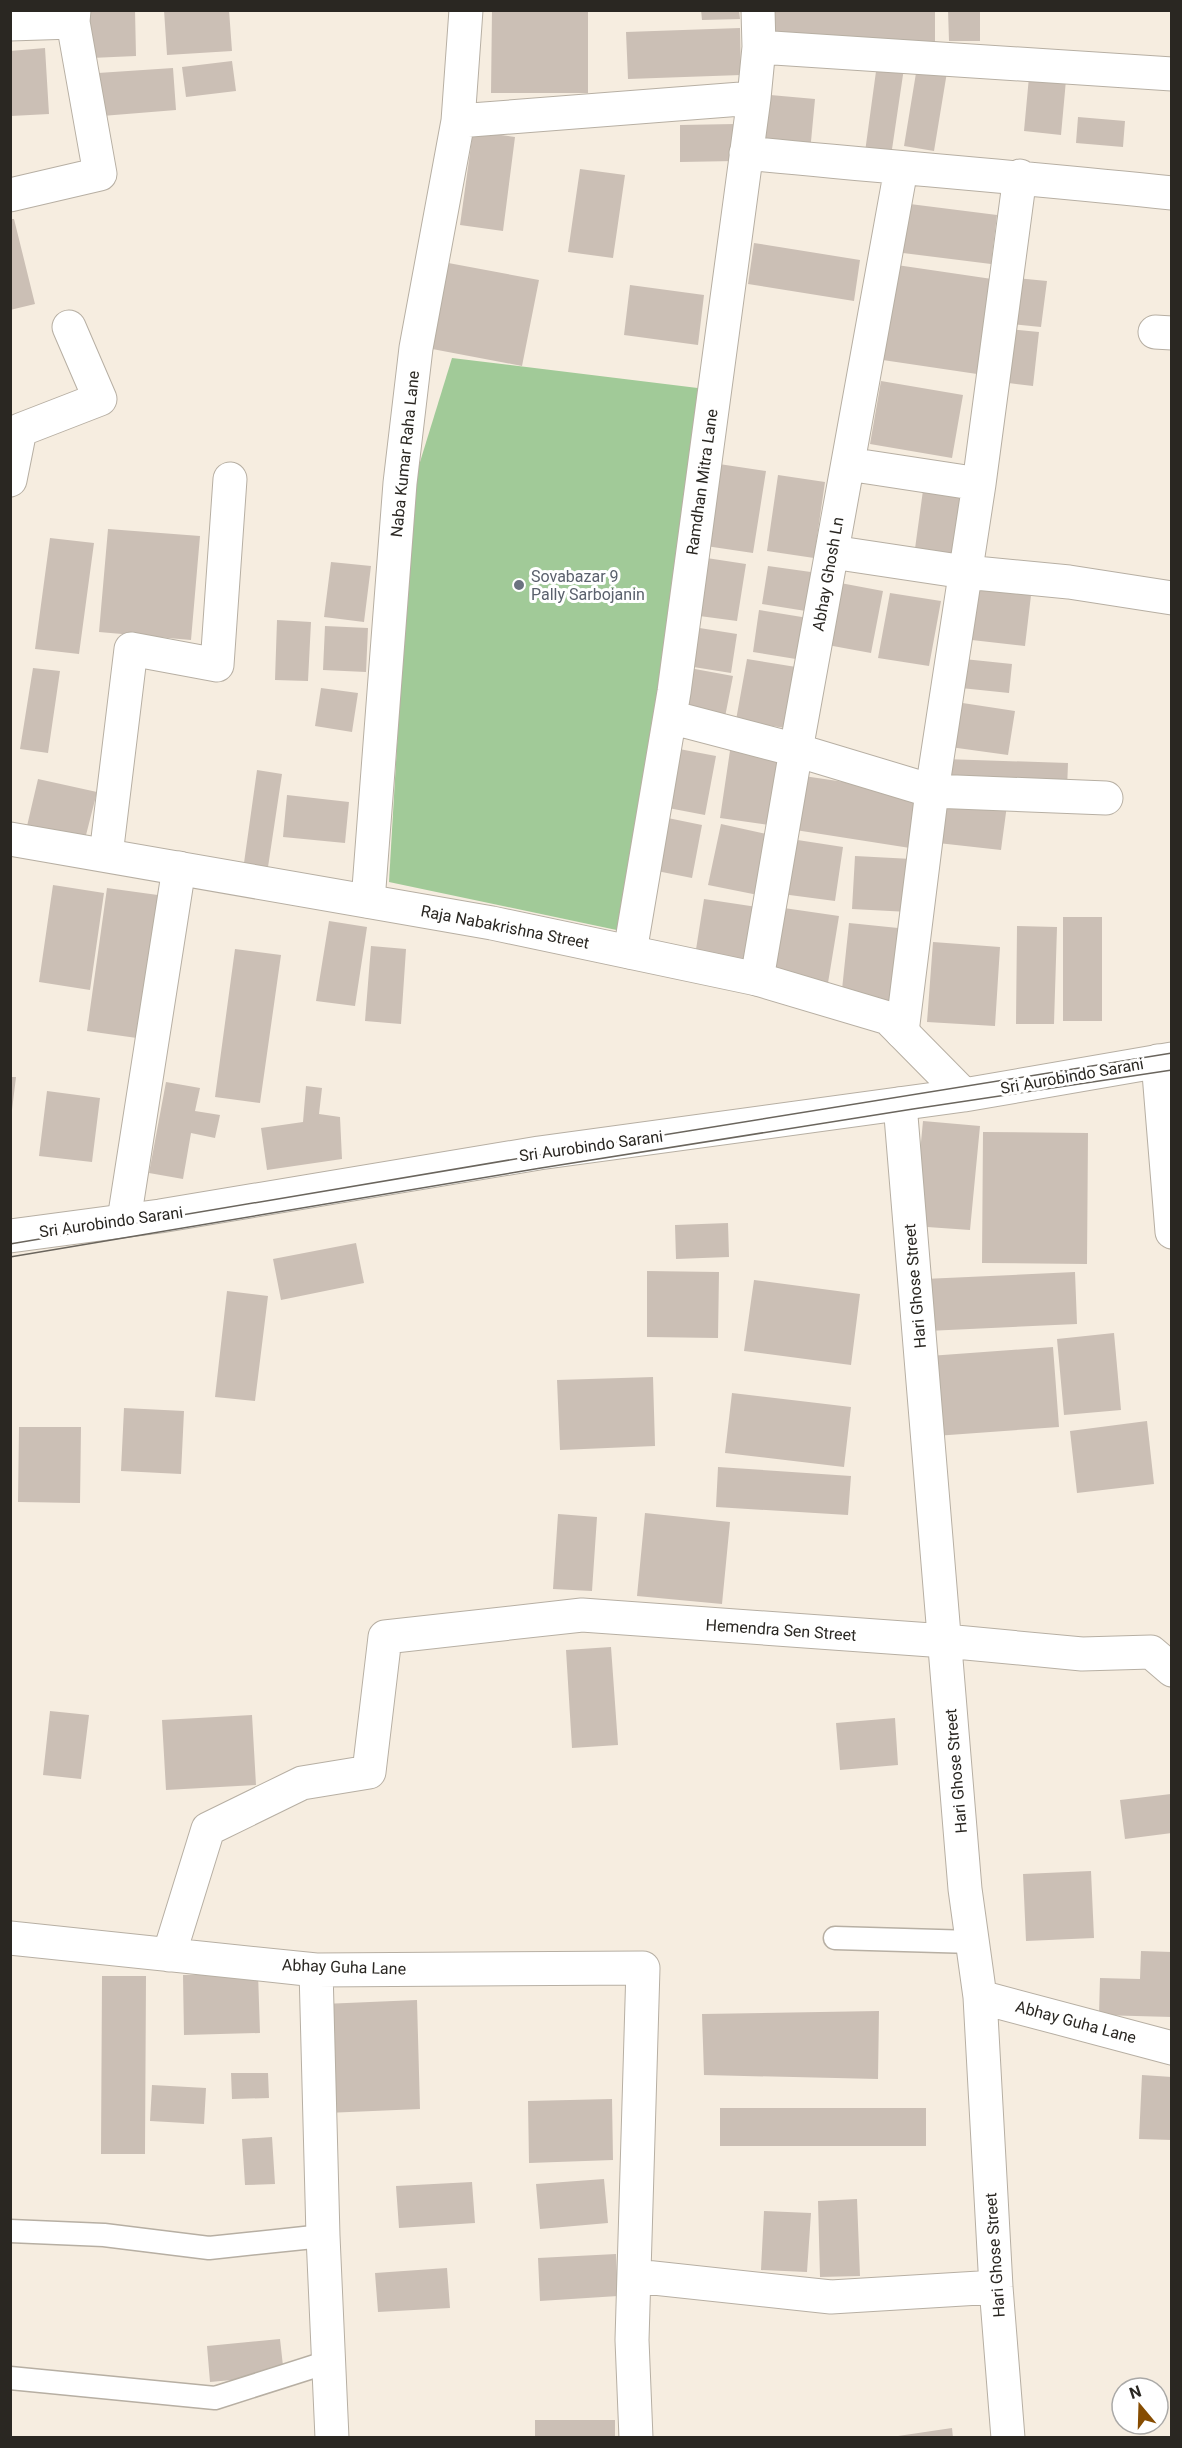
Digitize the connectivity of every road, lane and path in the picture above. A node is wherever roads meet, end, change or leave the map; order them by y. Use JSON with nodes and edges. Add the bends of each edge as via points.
{"nodes":[{"id":1,"x":466,"y":10,"type":"edge"},
{"id":2,"x":758,"y":10,"type":"edge"},
{"id":3,"x":74,"y":16,"type":"edge"},
{"id":4,"x":10,"y":24,"type":"edge"},
{"id":5,"x":759,"y":47,"type":"junction"},
{"id":6,"x":1172,"y":74,"type":"edge"},
{"id":7,"x":754,"y":98,"type":"junction"},
{"id":8,"x":458,"y":121,"type":"junction"},
{"id":9,"x":746,"y":153,"type":"junction"},
{"id":10,"x":901,"y":168,"type":"junction"},
{"id":11,"x":1020,"y":176,"type":"junction"},
{"id":12,"x":1172,"y":193,"type":"edge"},
{"id":13,"x":10,"y":195,"type":"edge"},
{"id":14,"x":69,"y":327,"type":"dead end"},
{"id":15,"x":848,"y":464,"type":"junction"},
{"id":16,"x":230,"y":479,"type":"dead end"},
{"id":17,"x":10,"y":480,"type":"edge"},
{"id":18,"x":979,"y":484,"type":"junction"},
{"id":19,"x":832,"y":552,"type":"junction"},
{"id":20,"x":965,"y":572,"type":"junction"},
{"id":21,"x":1172,"y":598,"type":"edge"},
{"id":22,"x":670,"y":717,"type":"junction"},
{"id":23,"x":796,"y":750,"type":"junction"},
{"id":24,"x":932,"y":791,"type":"junction"},
{"id":25,"x":1106,"y":798,"type":"dead end"},
{"id":26,"x":10,"y":839,"type":"edge"},
{"id":27,"x":106,"y":855,"type":"junction"},
{"id":28,"x":179,"y":868,"type":"junction"},
{"id":29,"x":368,"y":901,"type":"junction"},
{"id":30,"x":630,"y":952,"type":"junction"},
{"id":31,"x":757,"y":980,"type":"junction"},
{"id":32,"x":902,"y":1032,"type":"junction"},
{"id":33,"x":1165,"y":1060,"type":"edge"},
{"id":34,"x":964,"y":1095,"type":"junction"},
{"id":35,"x":900,"y":1104,"type":"junction"},
{"id":36,"x":124,"y":1220,"type":"junction"},
{"id":37,"x":1172,"y":1232,"type":"edge"},
{"id":38,"x":10,"y":1236,"type":"edge"},
{"id":39,"x":945,"y":1641,"type":"junction"},
{"id":40,"x":1172,"y":1670,"type":"edge"},
{"id":41,"x":10,"y":1938,"type":"edge"},
{"id":42,"x":835,"y":1938,"type":"dead end"},
{"id":43,"x":973,"y":1942,"type":"junction"},
{"id":44,"x":169,"y":1954,"type":"junction"},
{"id":45,"x":316,"y":1970,"type":"junction"},
{"id":46,"x":980,"y":1997,"type":"junction"},
{"id":47,"x":1172,"y":2048,"type":"edge"},
{"id":48,"x":10,"y":2231,"type":"edge"},
{"id":49,"x":322,"y":2236,"type":"junction"},
{"id":50,"x":635,"y":2276,"type":"junction"},
{"id":51,"x":996,"y":2287,"type":"junction"},
{"id":52,"x":328,"y":2362,"type":"junction"},
{"id":53,"x":10,"y":2378,"type":"edge"},
{"id":54,"x":332,"y":2438,"type":"edge"},
{"id":55,"x":636,"y":2438,"type":"edge"},
{"id":56,"x":1008,"y":2438,"type":"edge"}],
"edges":[{"from":1,"to":8,"type":"street","name":"Naba Kumar Raha Lane"},
{"from":2,"to":5,"type":"street","name":"Ramdhan Mitra Lane"},
{"from":3,"to":4,"type":"street"},
{"from":3,"to":13,"type":"street","via":[[100,174]]},
{"from":5,"to":6,"type":"street"},
{"from":5,"to":7,"type":"street","name":"Ramdhan Mitra Lane"},
{"from":7,"to":8,"type":"street"},
{"from":7,"to":9,"type":"street","name":"Ramdhan Mitra Lane"},
{"from":8,"to":29,"type":"street","name":"Naba Kumar Raha Lane","via":[[416,348],[400,483]]},
{"from":9,"to":10,"type":"street"},
{"from":9,"to":22,"type":"street","name":"Ramdhan Mitra Lane"},
{"from":10,"to":11,"type":"street"},
{"from":10,"to":15,"type":"street","name":"Abhay Ghosh Ln"},
{"from":11,"to":12,"type":"street"},
{"from":11,"to":18,"type":"street"},
{"from":14,"to":17,"type":"street","via":[[100,399],[20,430]]},
{"from":15,"to":18,"type":"street"},
{"from":15,"to":19,"type":"street","name":"Abhay Ghosh Ln"},
{"from":16,"to":27,"type":"street","via":[[217,665],[131,649]]},
{"from":18,"to":20,"type":"street"},
{"from":19,"to":20,"type":"street"},
{"from":19,"to":23,"type":"street","name":"Abhay Ghosh Ln"},
{"from":20,"to":21,"type":"street","via":[[1069,582]]},
{"from":20,"to":24,"type":"street"},
{"from":22,"to":23,"type":"street"},
{"from":22,"to":30,"type":"street","name":"Ramdhan Mitra Lane"},
{"from":23,"to":24,"type":"street"},
{"from":23,"to":31,"type":"street","name":"Abhay Ghosh Ln"},
{"from":24,"to":25,"type":"street"},
{"from":24,"to":32,"type":"street"},
{"from":26,"to":27,"type":"street","name":"Raja Nabakrishna Street"},
{"from":27,"to":28,"type":"street","name":"Raja Nabakrishna Street"},
{"from":28,"to":29,"type":"street","name":"Raja Nabakrishna Street"},
{"from":28,"to":36,"type":"street"},
{"from":29,"to":30,"type":"street","name":"Raja Nabakrishna Street"},
{"from":30,"to":31,"type":"street","name":"Raja Nabakrishna Street"},
{"from":31,"to":32,"type":"street","name":"Raja Nabakrishna Street","via":[[888,1018]]},
{"from":32,"to":34,"type":"street","name":"Raja Nabakrishna Street"},
{"from":33,"to":34,"type":"street","name":"Sri Aurobindo Sarani"},
{"from":33,"to":37,"type":"street"},
{"from":34,"to":35,"type":"street","name":"Sri Aurobindo Sarani"},
{"from":35,"to":36,"type":"street","name":"Sri Aurobindo Sarani","via":[[539,1153]]},
{"from":35,"to":39,"type":"street","name":"Hari Ghose Street"},
{"from":36,"to":38,"type":"street","name":"Sri Aurobindo Sarani"},
{"from":39,"to":40,"type":"street","name":"Hemendra Sen Street","via":[[1082,1654],[1151,1652]]},
{"from":39,"to":43,"type":"street","name":"Hari Ghose Street"},
{"from":39,"to":44,"type":"street","name":"Hemendra Sen Street","via":[[582,1615],[385,1637],[369,1772],[302,1783],[208,1829]]},
{"from":41,"to":44,"type":"street","name":"Abhay Guha Lane"},
{"from":42,"to":43,"type":"lane"},
{"from":43,"to":46,"type":"street","name":"Hari Ghose Street"},
{"from":44,"to":45,"type":"street","name":"Abhay Guha Lane"},
{"from":45,"to":49,"type":"street"},
{"from":45,"to":50,"type":"street","name":"Abhay Guha Lane","via":[[643,1968]]},
{"from":46,"to":47,"type":"street","name":"Abhay Guha Lane"},
{"from":46,"to":51,"type":"street","name":"Hari Ghose Street"},
{"from":48,"to":49,"type":"lane","via":[[104,2235],[209,2248]]},
{"from":49,"to":52,"type":"street"},
{"from":50,"to":51,"type":"street","via":[[831,2297]]},
{"from":50,"to":55,"type":"street","via":[[632,2340]]},
{"from":51,"to":56,"type":"street","name":"Hari Ghose Street"},
{"from":52,"to":53,"type":"lane","via":[[215,2398]]},
{"from":52,"to":54,"type":"street"}]}
